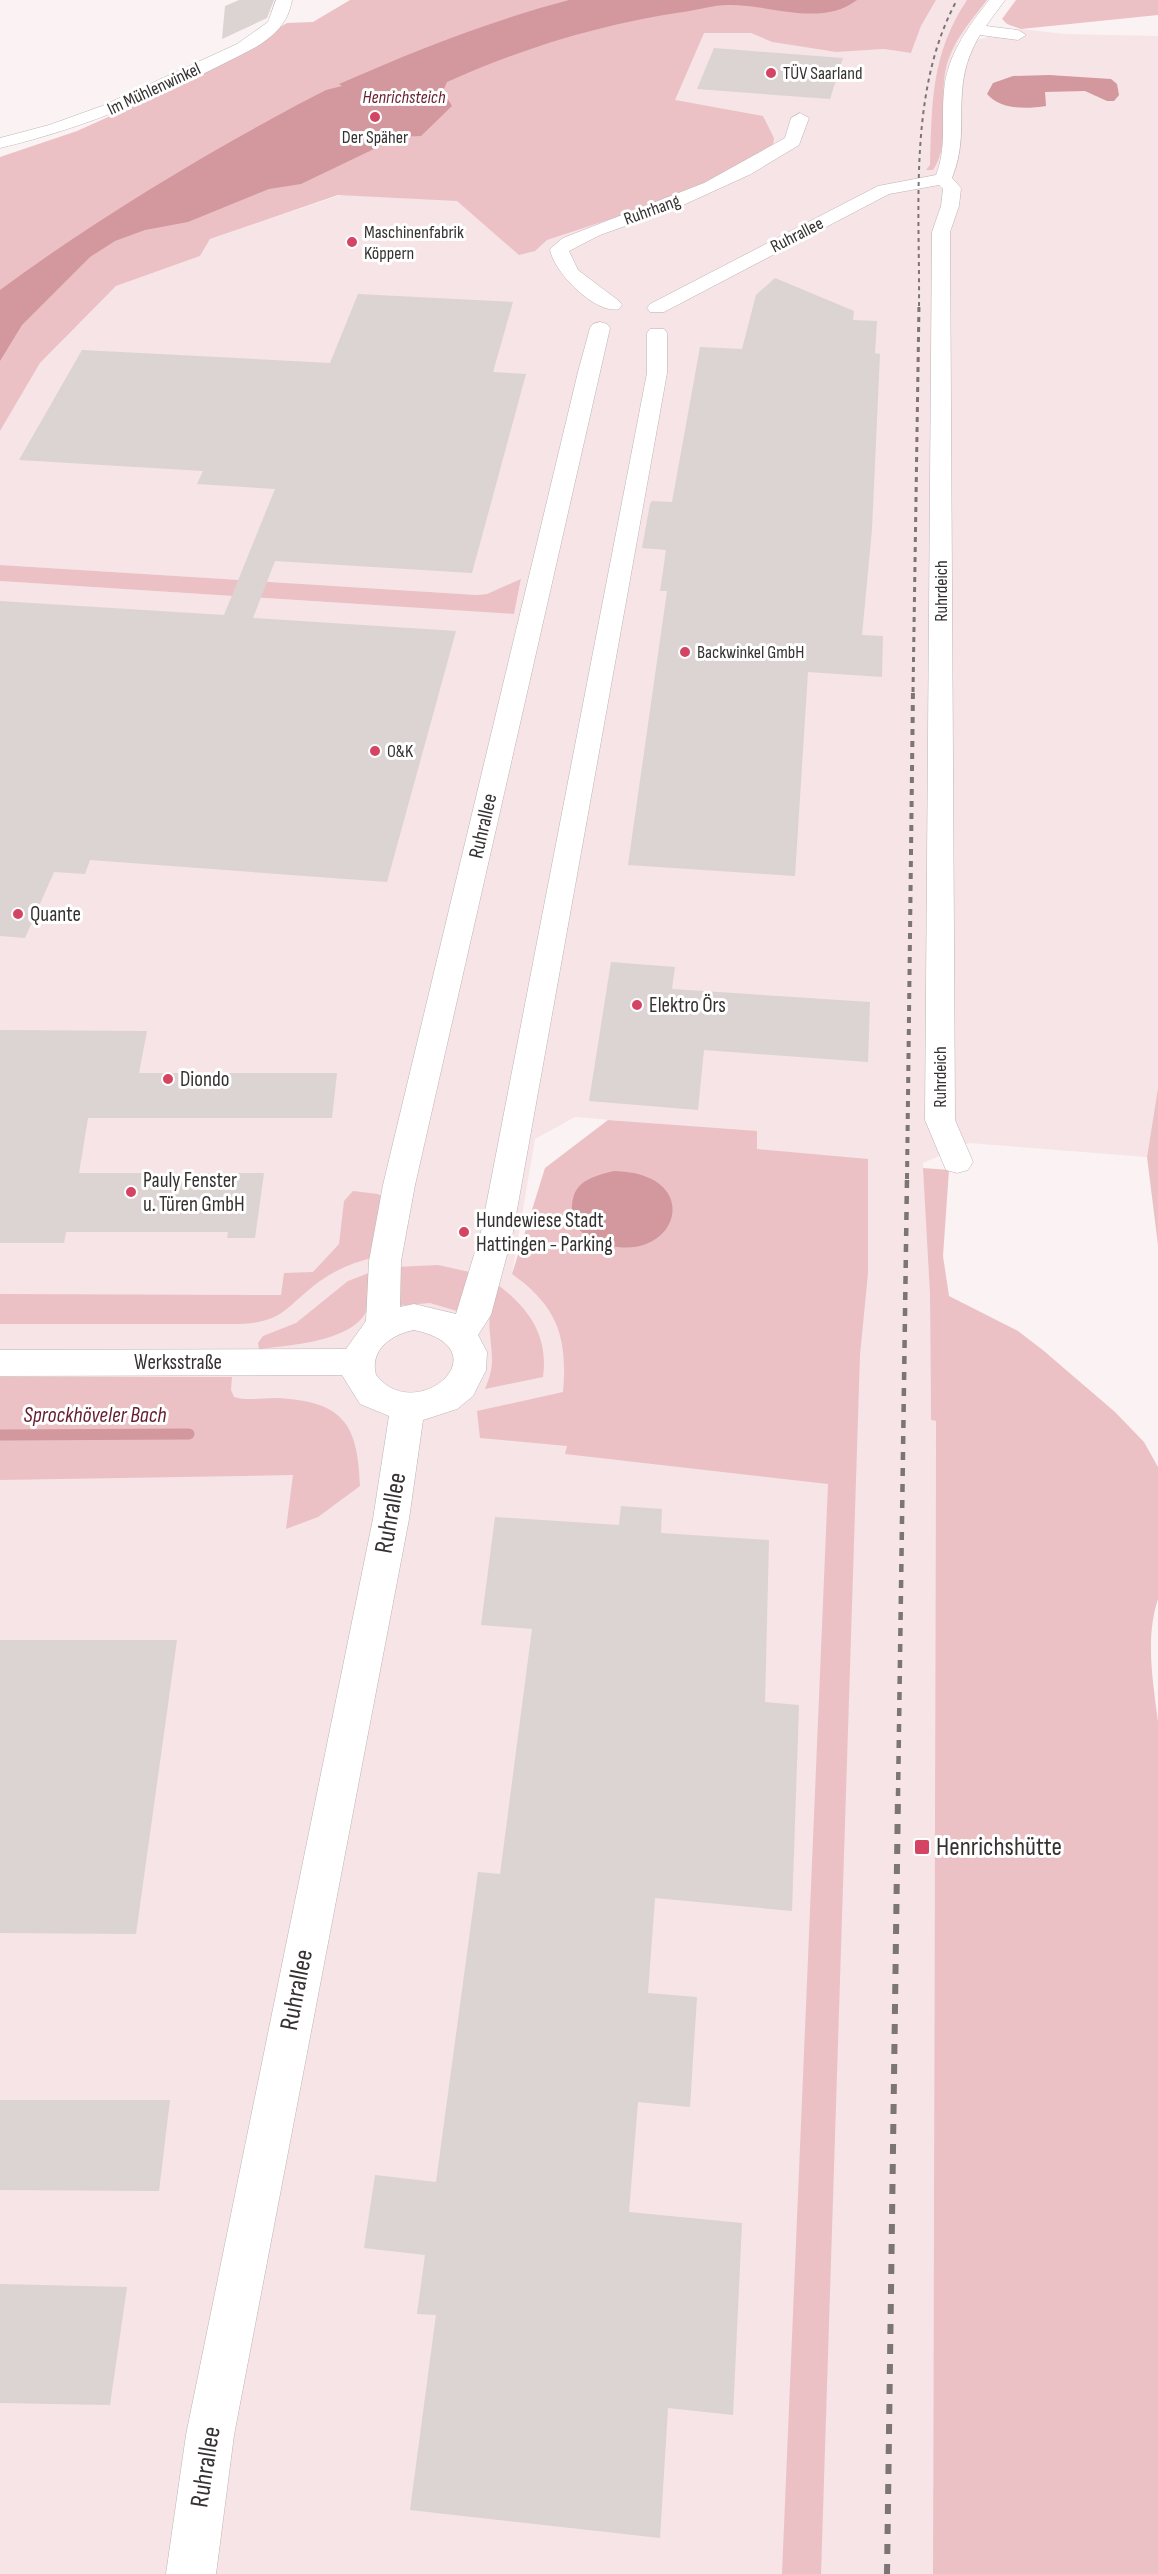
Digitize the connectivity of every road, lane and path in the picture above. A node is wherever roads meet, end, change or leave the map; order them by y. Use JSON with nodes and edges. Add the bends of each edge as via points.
{"nodes":[{"id":1,"x":284,"y":0,"type":"edge"},
{"id":2,"x":997,"y":0,"type":"edge"},
{"id":3,"x":975,"y":29,"type":"junction"},
{"id":4,"x":1018,"y":35,"type":"dead end"},
{"id":5,"x":800,"y":118,"type":"dead end"},
{"id":6,"x":0,"y":143,"type":"edge"},
{"id":7,"x":943,"y":179,"type":"junction"},
{"id":8,"x":631,"y":319,"type":"junction"},
{"id":9,"x":957,"y":1162,"type":"dead end"},
{"id":10,"x":382,"y":1326,"type":"junction"},
{"id":11,"x":461,"y":1334,"type":"junction"},
{"id":12,"x":357,"y":1362,"type":"junction"},
{"id":13,"x":0,"y":1363,"type":"edge"},
{"id":14,"x":408,"y":1407,"type":"junction"},
{"id":15,"x":190,"y":2574,"type":"edge"}],
"edges":[{"from":1,"to":6,"type":"street","name":"Im Mühlenwinkel","via":[[272,28],[233,52],[95,116]]},
{"from":2,"to":3,"type":"street"},
{"from":3,"to":4,"type":"street"},
{"from":3,"to":7,"type":"street","via":[[954,74],[951,157]]},
{"from":5,"to":8,"type":"street","name":"Ruhrhang","via":[[794,141],[742,172],[559,249],[565,267]]},
{"from":7,"to":8,"type":"street","name":"Ruhrallee","via":[[884,190]]},
{"from":7,"to":9,"type":"street","name":"Ruhrdeich","via":[[952,188],[952,206],[941,232],[940,1120]]},
{"from":8,"to":10,"type":"street","name":"Ruhrallee","via":[[588,372],[399,1185],[385,1261]]},
{"from":8,"to":11,"type":"street","via":[[657,373],[497,1233],[474,1315]]},
{"from":10,"to":11,"type":"street","via":[[396,1320],[430,1318],[447,1323]]},
{"from":10,"to":12,"type":"street","via":[[366,1340]]},
{"from":11,"to":14,"type":"street","via":[[470,1347],[472,1368],[463,1385],[448,1398]]},
{"from":12,"to":13,"type":"street","name":"Werksstraße"},
{"from":12,"to":14,"type":"street","via":[[360,1378],[371,1394]]},
{"from":14,"to":15,"type":"street","name":"Ruhrallee","via":[[391,1519],[210,2435]]}]}
